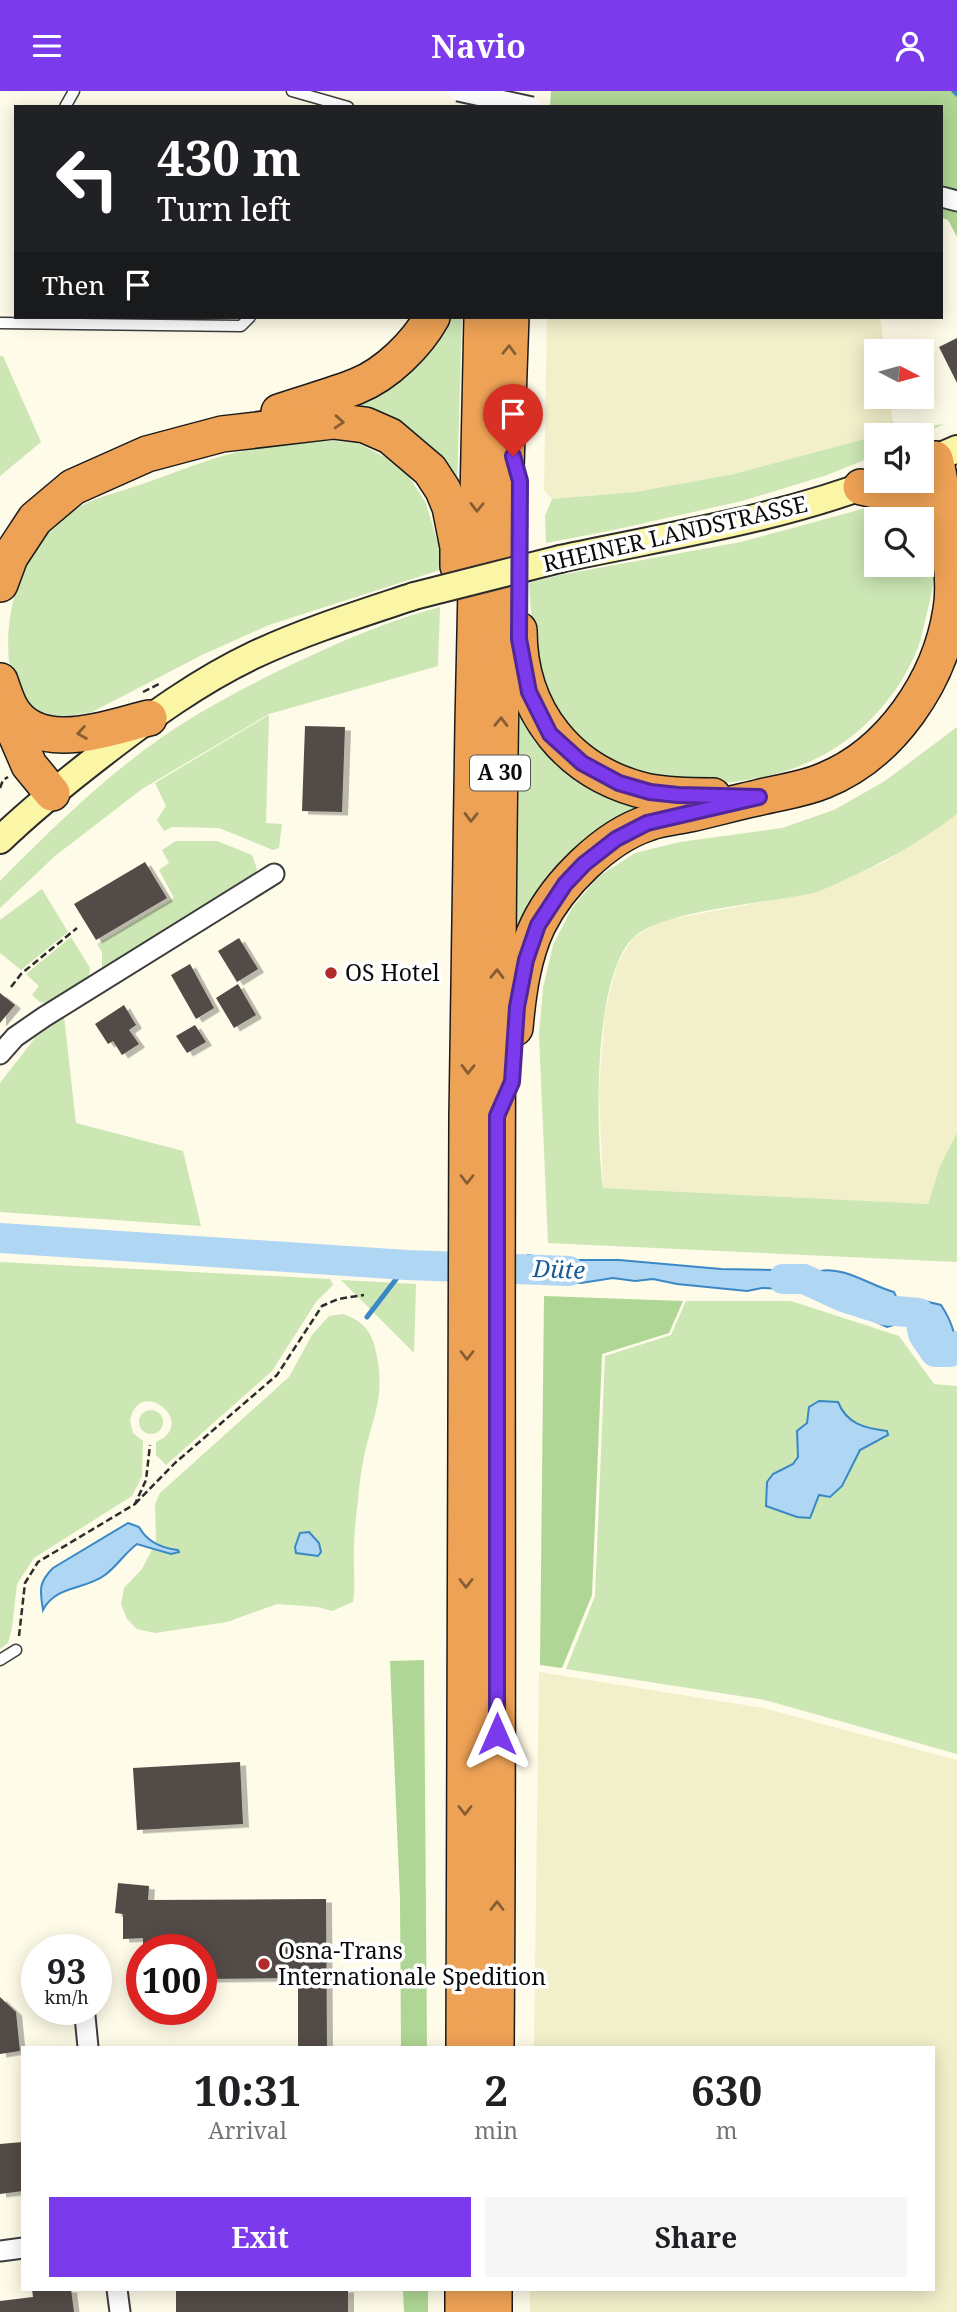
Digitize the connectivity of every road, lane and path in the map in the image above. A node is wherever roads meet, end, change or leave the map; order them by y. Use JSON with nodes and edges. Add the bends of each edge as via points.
{"nodes":[{"id":1,"x":292,"y":91,"type":"edge"},
{"id":2,"x":458,"y":91,"type":"edge"},
{"id":3,"x":341,"y":105,"type":"edge"},
{"id":4,"x":523,"y":105,"type":"edge"},
{"id":5,"x":248,"y":319,"type":"edge"},
{"id":6,"x":430,"y":319,"type":"edge"},
{"id":7,"x":482,"y":319,"type":"edge"},
{"id":8,"x":511,"y":319,"type":"edge"},
{"id":9,"x":54,"y":320,"type":"edge"},
{"id":10,"x":0,"y":323,"type":"edge"},
{"id":11,"x":506,"y":431,"type":"junction"},
{"id":12,"x":222,"y":434,"type":"junction"},
{"id":13,"x":938,"y":457,"type":"edge"},
{"id":14,"x":864,"y":486,"type":"edge"},
{"id":15,"x":897,"y":493,"type":"edge"},
{"id":16,"x":946,"y":522,"type":"junction"},
{"id":17,"x":0,"y":585,"type":"edge"},
{"id":18,"x":0,"y":681,"type":"edge"},
{"id":19,"x":0,"y":694,"type":"edge"},
{"id":20,"x":149,"y":718,"type":"junction"},
{"id":21,"x":473,"y":724,"type":"junction"},
{"id":22,"x":52,"y":793,"type":"junction"},
{"id":23,"x":759,"y":797,"type":"junction"},
{"id":24,"x":0,"y":840,"type":"edge"},
{"id":25,"x":274,"y":874,"type":"dead end"},
{"id":26,"x":77,"y":928,"type":"dead end"},
{"id":27,"x":11,"y":987,"type":"dead end"},
{"id":28,"x":0,"y":1054,"type":"edge"},
{"id":29,"x":497,"y":1116,"type":"junction"},
{"id":30,"x":481,"y":1241,"type":"junction"},
{"id":31,"x":481,"y":1288,"type":"junction"},
{"id":32,"x":364,"y":1295,"type":"dead end"},
{"id":33,"x":150,"y":1445,"type":"dead end"},
{"id":34,"x":135,"y":1504,"type":"junction"},
{"id":35,"x":16,"y":1650,"type":"joint"},
{"id":36,"x":0,"y":1660,"type":"edge"},
{"id":37,"x":86,"y":2025,"type":"edge"},
{"id":38,"x":88,"y":2046,"type":"edge"},
{"id":39,"x":464,"y":2046,"type":"edge"},
{"id":40,"x":496,"y":2046,"type":"edge"},
{"id":41,"x":21,"y":2248,"type":"edge"},
{"id":42,"x":1,"y":2252,"type":"edge"},
{"id":43,"x":117,"y":2291,"type":"edge"},
{"id":44,"x":463,"y":2291,"type":"edge"},
{"id":45,"x":494,"y":2291,"type":"edge"},
{"id":46,"x":120,"y":2312,"type":"edge"},
{"id":47,"x":463,"y":2312,"type":"edge"},
{"id":48,"x":494,"y":2312,"type":"edge"}],
"edges":[{"from":1,"to":3,"type":"lane"},
{"from":2,"to":4,"type":"street","bridge":true},
{"from":5,"to":9,"type":"lane","via":[[241,326]]},
{"from":6,"to":12,"type":"highway","via":[[408,348],[360,386]]},
{"from":7,"to":21,"type":"highway","number":"A 30","one_way":true},
{"from":11,"to":8,"type":"highway","number":"A 30","one_way":true},
{"from":9,"to":10,"type":"lane"},
{"from":11,"to":23,"type":"highway","via":[[520,481],[519,639],[529,692],[550,734],[582,763],[619,783],[678,795]]},
{"from":29,"to":11,"type":"highway","number":"A 30","one_way":true},
{"from":12,"to":17,"type":"highway","via":[[148,454],[73,487],[35,519],[10,557]]},
{"from":12,"to":21,"type":"highway","one_way":true,"via":[[333,421],[365,425],[390,436],[430,470],[450,507],[458,547],[459,709]]},
{"from":13,"to":16,"type":"highway"},
{"from":14,"to":20,"type":"main road","name":"RHEINER LANDSTRASSE","bridge":true,"via":[[757,518],[560,559],[342,619],[254,655]]},
{"from":15,"to":16,"type":"highway","via":[[916,499]]},
{"from":16,"to":23,"type":"highway","via":[[953,561],[951,610],[941,653],[923,690],[901,722],[858,764],[814,784]]},
{"from":20,"to":18,"type":"highway","one_way":true,"via":[[61,737],[21,720],[10,708]]},
{"from":19,"to":22,"type":"highway","via":[[29,765]]},
{"from":20,"to":22,"type":"main road","name":"RHEINER LANDSTRASSE"},
{"from":21,"to":30,"type":"highway","number":"A 30","one_way":true},
{"from":22,"to":24,"type":"main road","name":"RHEINER LANDSTRASSE"},
{"from":23,"to":29,"type":"highway","via":[[647,823],[616,839],[565,884],[538,925],[526,960],[517,1007],[512,1082]]},
{"from":25,"to":28,"type":"street","via":[[44,1017]]},
{"from":26,"to":27,"type":"path"},
{"from":29,"to":30,"type":"highway","number":"A 30"},
{"from":30,"to":31,"type":"highway","number":"A 30"},
{"from":31,"to":39,"type":"highway","number":"A 30","one_way":true},
{"from":40,"to":31,"type":"highway","number":"A 30","one_way":true},
{"from":32,"to":34,"type":"path","via":[[322,1306],[276,1374]]},
{"from":33,"to":34,"type":"path","via":[[146,1480]]},
{"from":34,"to":35,"type":"path","via":[[38,1562],[25,1583]]},
{"from":35,"to":36,"type":"lane"},
{"from":37,"to":38,"type":"street"},
{"from":41,"to":42,"type":"street"},
{"from":43,"to":46,"type":"street"},
{"from":44,"to":47,"type":"highway"},
{"from":45,"to":48,"type":"highway"}]}
